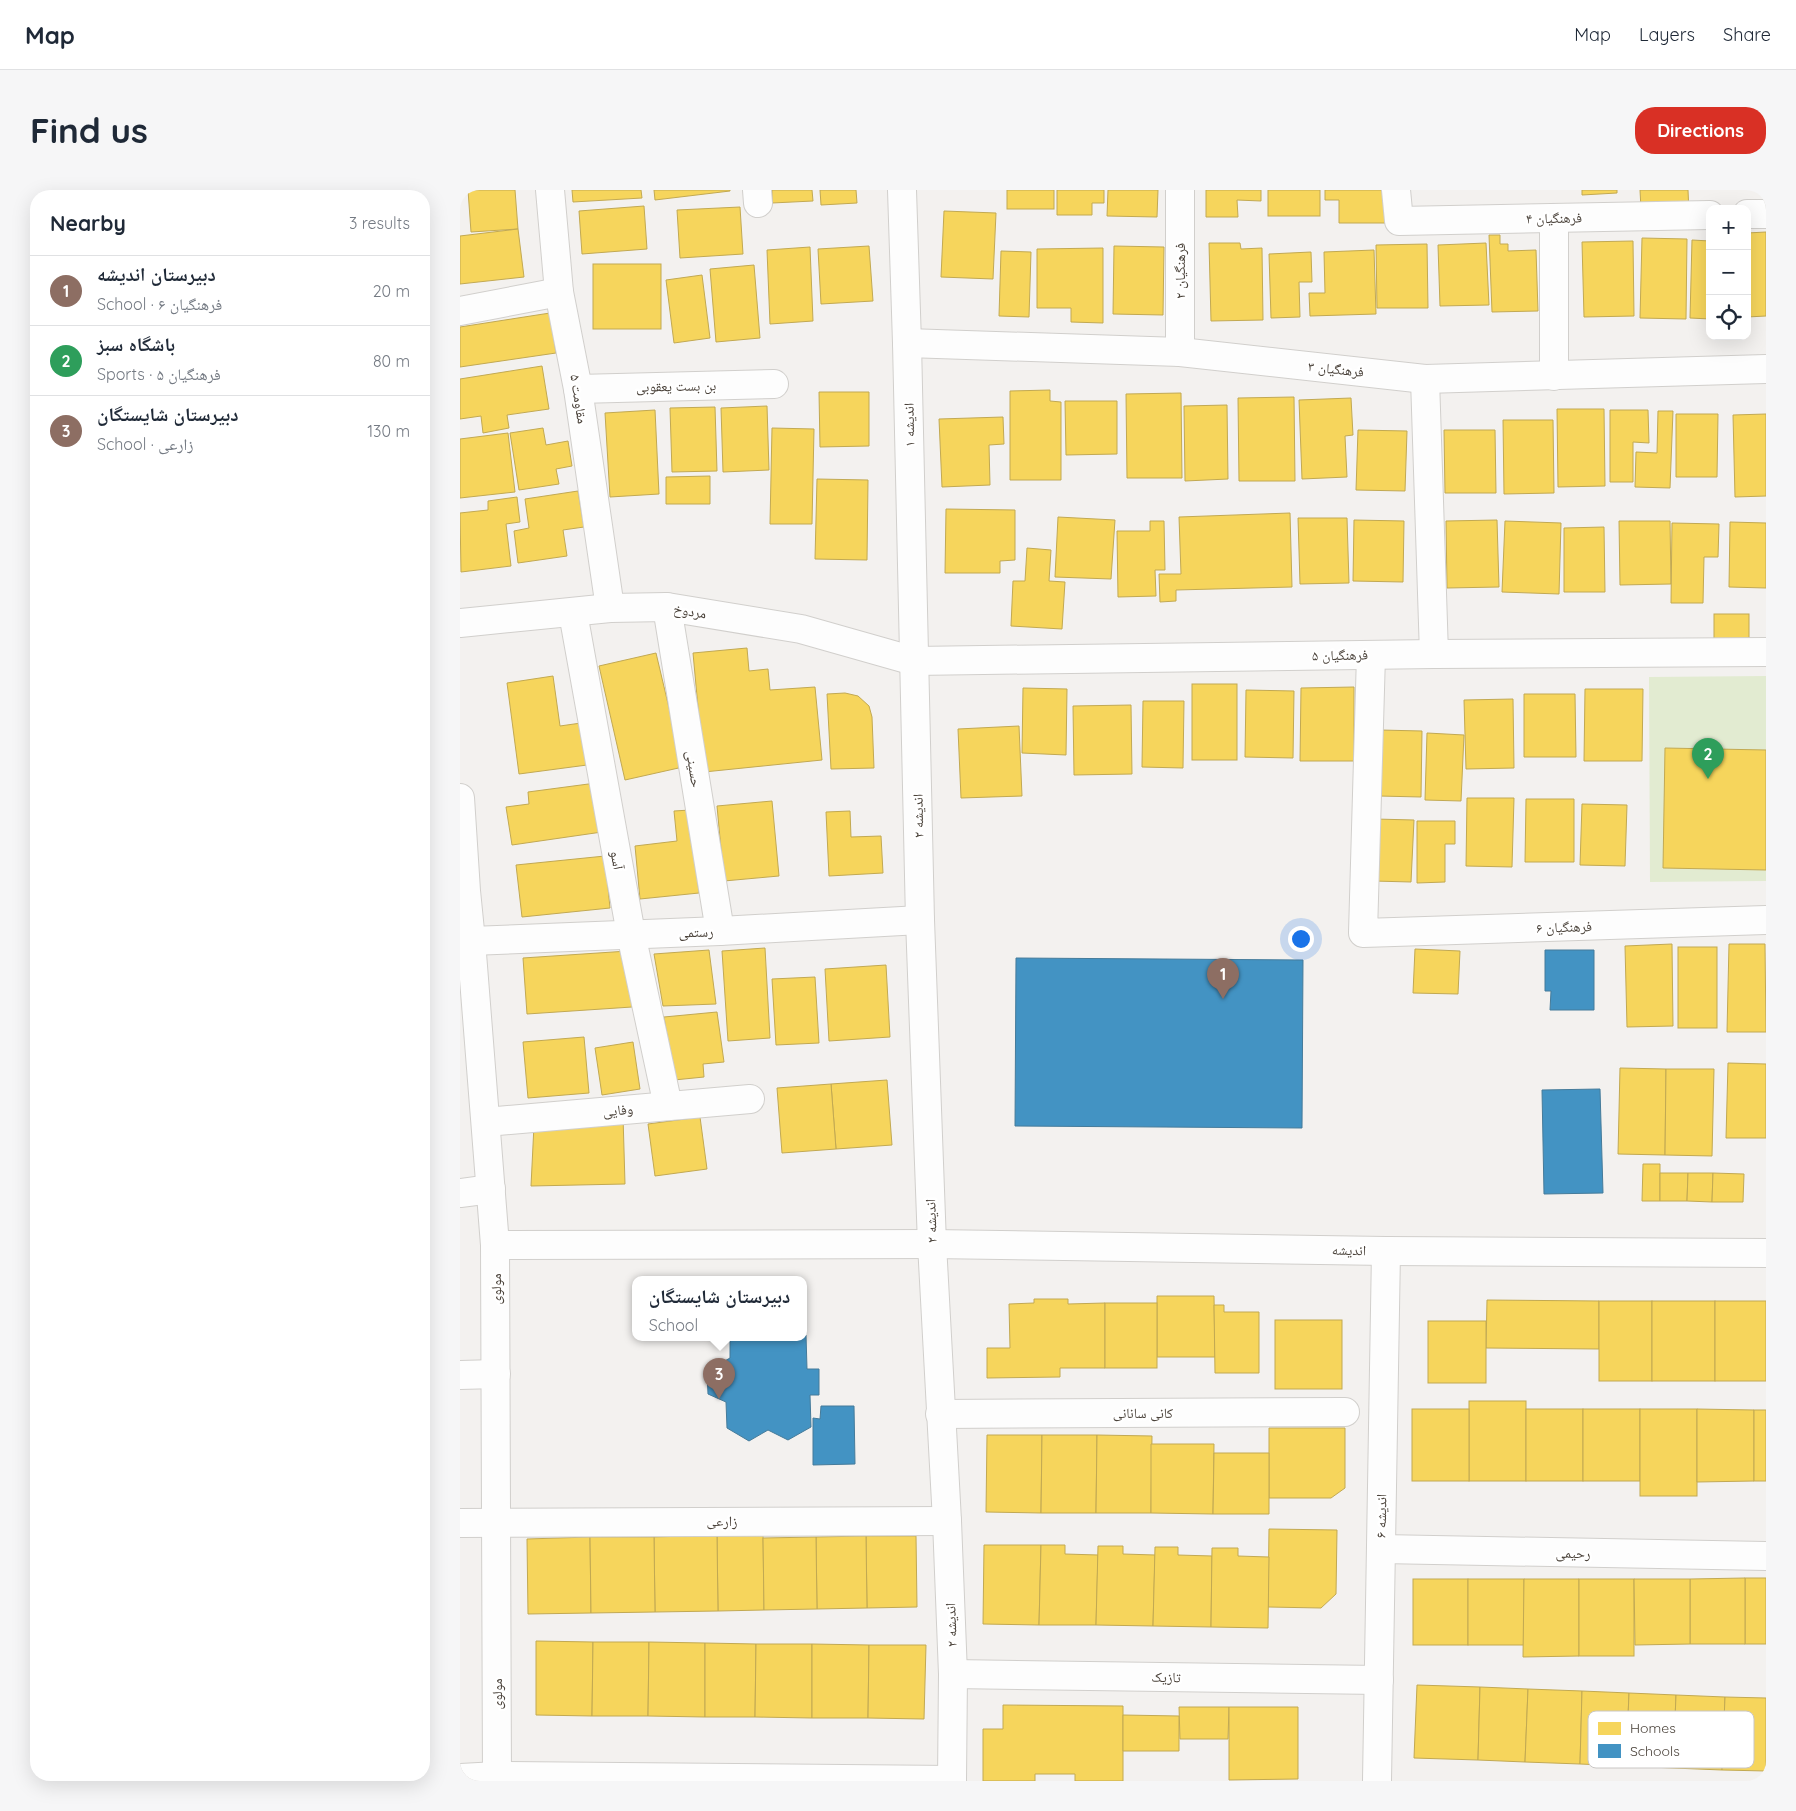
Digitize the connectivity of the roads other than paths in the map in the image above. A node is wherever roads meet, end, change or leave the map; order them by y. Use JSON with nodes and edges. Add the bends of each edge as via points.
{"nodes":[{"id":1,"x":550,"y":190,"type":"edge"},
{"id":2,"x":902,"y":190,"type":"edge"},
{"id":3,"x":1180,"y":190,"type":"edge"},
{"id":4,"x":1396,"y":190,"type":"edge"},
{"id":5,"x":1751,"y":214,"type":"edge"},
{"id":6,"x":1766,"y":214,"type":"edge"},
{"id":7,"x":1706,"y":215,"type":"edge"},
{"id":8,"x":1554,"y":218,"type":"junction"},
{"id":9,"x":558,"y":292,"type":"junction"},
{"id":10,"x":460,"y":311,"type":"edge"},
{"id":11,"x":907,"y":343,"type":"junction"},
{"id":12,"x":1180,"y":352,"type":"junction"},
{"id":13,"x":1766,"y":369,"type":"edge"},
{"id":14,"x":1554,"y":376,"type":"junction"},
{"id":15,"x":1425,"y":379,"type":"junction"},
{"id":16,"x":774,"y":384,"type":"dead end"},
{"id":17,"x":578,"y":388,"type":"junction"},
{"id":18,"x":667,"y":607,"type":"junction"},
{"id":19,"x":610,"y":608,"type":"junction"},
{"id":20,"x":573,"y":613,"type":"junction"},
{"id":21,"x":460,"y":623,"type":"edge"},
{"id":22,"x":1766,"y":652,"type":"edge"},
{"id":23,"x":1434,"y":654,"type":"junction"},
{"id":24,"x":1371,"y":655,"type":"junction"},
{"id":25,"x":914,"y":661,"type":"junction"},
{"id":26,"x":460,"y":798,"type":"edge"},
{"id":27,"x":463,"y":891,"type":"edge"},
{"id":28,"x":920,"y":920,"type":"junction"},
{"id":29,"x":1766,"y":920,"type":"edge"},
{"id":30,"x":720,"y":931,"type":"junction"},
{"id":31,"x":631,"y":934,"type":"junction"},
{"id":32,"x":471,"y":941,"type":"junction"},
{"id":33,"x":750,"y":1098,"type":"dead end"},
{"id":34,"x":668,"y":1106,"type":"junction"},
{"id":35,"x":486,"y":1122,"type":"junction"},
{"id":36,"x":491,"y":1189,"type":"junction"},
{"id":37,"x":460,"y":1193,"type":"edge"},
{"id":38,"x":496,"y":1244,"type":"junction"},
{"id":39,"x":932,"y":1244,"type":"junction"},
{"id":40,"x":1386,"y":1251,"type":"junction"},
{"id":41,"x":1766,"y":1253,"type":"edge"},
{"id":42,"x":496,"y":1374,"type":"junction"},
{"id":43,"x":460,"y":1375,"type":"edge"},
{"id":44,"x":1345,"y":1412,"type":"dead end"},
{"id":45,"x":940,"y":1414,"type":"junction"},
{"id":46,"x":947,"y":1521,"type":"junction"},
{"id":47,"x":496,"y":1522,"type":"junction"},
{"id":48,"x":460,"y":1523,"type":"edge"},
{"id":49,"x":1380,"y":1549,"type":"junction"},
{"id":50,"x":1766,"y":1556,"type":"edge"},
{"id":51,"x":953,"y":1674,"type":"junction"},
{"id":52,"x":1379,"y":1680,"type":"junction"},
{"id":53,"x":460,"y":1778,"type":"edge"},
{"id":54,"x":497,"y":1779,"type":"edge"},
{"id":55,"x":952,"y":1781,"type":"edge"},
{"id":56,"x":1378,"y":1781,"type":"edge"}],
"edges":[{"from":1,"to":9,"type":"street","name":"مقاومت ۵"},
{"from":2,"to":11,"type":"street","name":"اندیشه ۱"},
{"from":3,"to":12,"type":"street","name":"فرهنگیان ۲"},
{"from":4,"to":8,"type":"street","name":"فرهنگیان ۴","via":[[1399,221]]},
{"from":5,"to":6,"type":"street"},
{"from":7,"to":8,"type":"street","name":"فرهنگیان ۴"},
{"from":8,"to":14,"type":"street"},
{"from":9,"to":10,"type":"street"},
{"from":9,"to":17,"type":"street","name":"مقاومت ۵"},
{"from":11,"to":12,"type":"street","name":"فرهنگیان ۳"},
{"from":11,"to":25,"type":"street","name":"اندیشه ۱"},
{"from":12,"to":15,"type":"street","name":"فرهنگیان ۳"},
{"from":13,"to":14,"type":"street","name":"فرهنگیان ۳"},
{"from":14,"to":15,"type":"street","name":"فرهنگیان ۳"},
{"from":15,"to":23,"type":"street"},
{"from":16,"to":17,"type":"street","name":"بن بست یعقوبی"},
{"from":17,"to":19,"type":"street","name":"مقاومت ۵"},
{"from":18,"to":19,"type":"street","name":"مردوخ"},
{"from":18,"to":25,"type":"street","name":"مردوخ","via":[[800,629]]},
{"from":18,"to":30,"type":"street","name":"حسینی"},
{"from":19,"to":20,"type":"street","name":"مردوخ"},
{"from":20,"to":21,"type":"street","name":"مردوخ"},
{"from":20,"to":31,"type":"street","name":"آسو"},
{"from":22,"to":23,"type":"street","name":"فرهنگیان ۵"},
{"from":23,"to":24,"type":"street","name":"فرهنگیان ۵"},
{"from":24,"to":25,"type":"street","name":"فرهنگیان ۵"},
{"from":24,"to":29,"type":"street","name":"فرهنگیان ۶","via":[[1363,933]]},
{"from":25,"to":28,"type":"street","name":"اندیشه ۲"},
{"from":26,"to":27,"type":"street","name":"مولوی"},
{"from":27,"to":32,"type":"street","name":"مولوی"},
{"from":28,"to":30,"type":"street","name":"رستمی"},
{"from":28,"to":39,"type":"street","name":"اندیشه ۲"},
{"from":30,"to":31,"type":"street","name":"رستمی"},
{"from":31,"to":32,"type":"street","name":"رستمی"},
{"from":31,"to":34,"type":"street","name":"آسو"},
{"from":32,"to":35,"type":"street","name":"مولوی"},
{"from":33,"to":34,"type":"street","name":"وفایی"},
{"from":34,"to":35,"type":"street","name":"وفایی"},
{"from":35,"to":36,"type":"street","name":"مولوی"},
{"from":36,"to":37,"type":"street"},
{"from":36,"to":38,"type":"street","name":"مولوی"},
{"from":38,"to":39,"type":"street","name":"اندیشه"},
{"from":38,"to":42,"type":"street","name":"مولوی"},
{"from":39,"to":40,"type":"street","name":"اندیشه"},
{"from":39,"to":45,"type":"street","name":"اندیشه ۲"},
{"from":40,"to":41,"type":"street","name":"اندیشه"},
{"from":40,"to":49,"type":"street","name":"اندیشه ۶"},
{"from":42,"to":43,"type":"street"},
{"from":42,"to":47,"type":"street","name":"مولوی"},
{"from":44,"to":45,"type":"street","name":"کانی سانانی"},
{"from":45,"to":46,"type":"street","name":"اندیشه ۲"},
{"from":46,"to":47,"type":"street","name":"زارعی"},
{"from":46,"to":51,"type":"street","name":"اندیشه ۲"},
{"from":47,"to":48,"type":"street","name":"زارعی"},
{"from":47,"to":54,"type":"street","name":"مولوی"},
{"from":49,"to":50,"type":"street","name":"رحیمی"},
{"from":49,"to":52,"type":"street","name":"اندیشه ۶"},
{"from":51,"to":52,"type":"street","name":"تازیک"},
{"from":51,"to":55,"type":"street","name":"اندیشه ۲"},
{"from":52,"to":56,"type":"street","name":"اندیشه ۶"},
{"from":53,"to":54,"type":"street"},
{"from":54,"to":55,"type":"street"}]}
